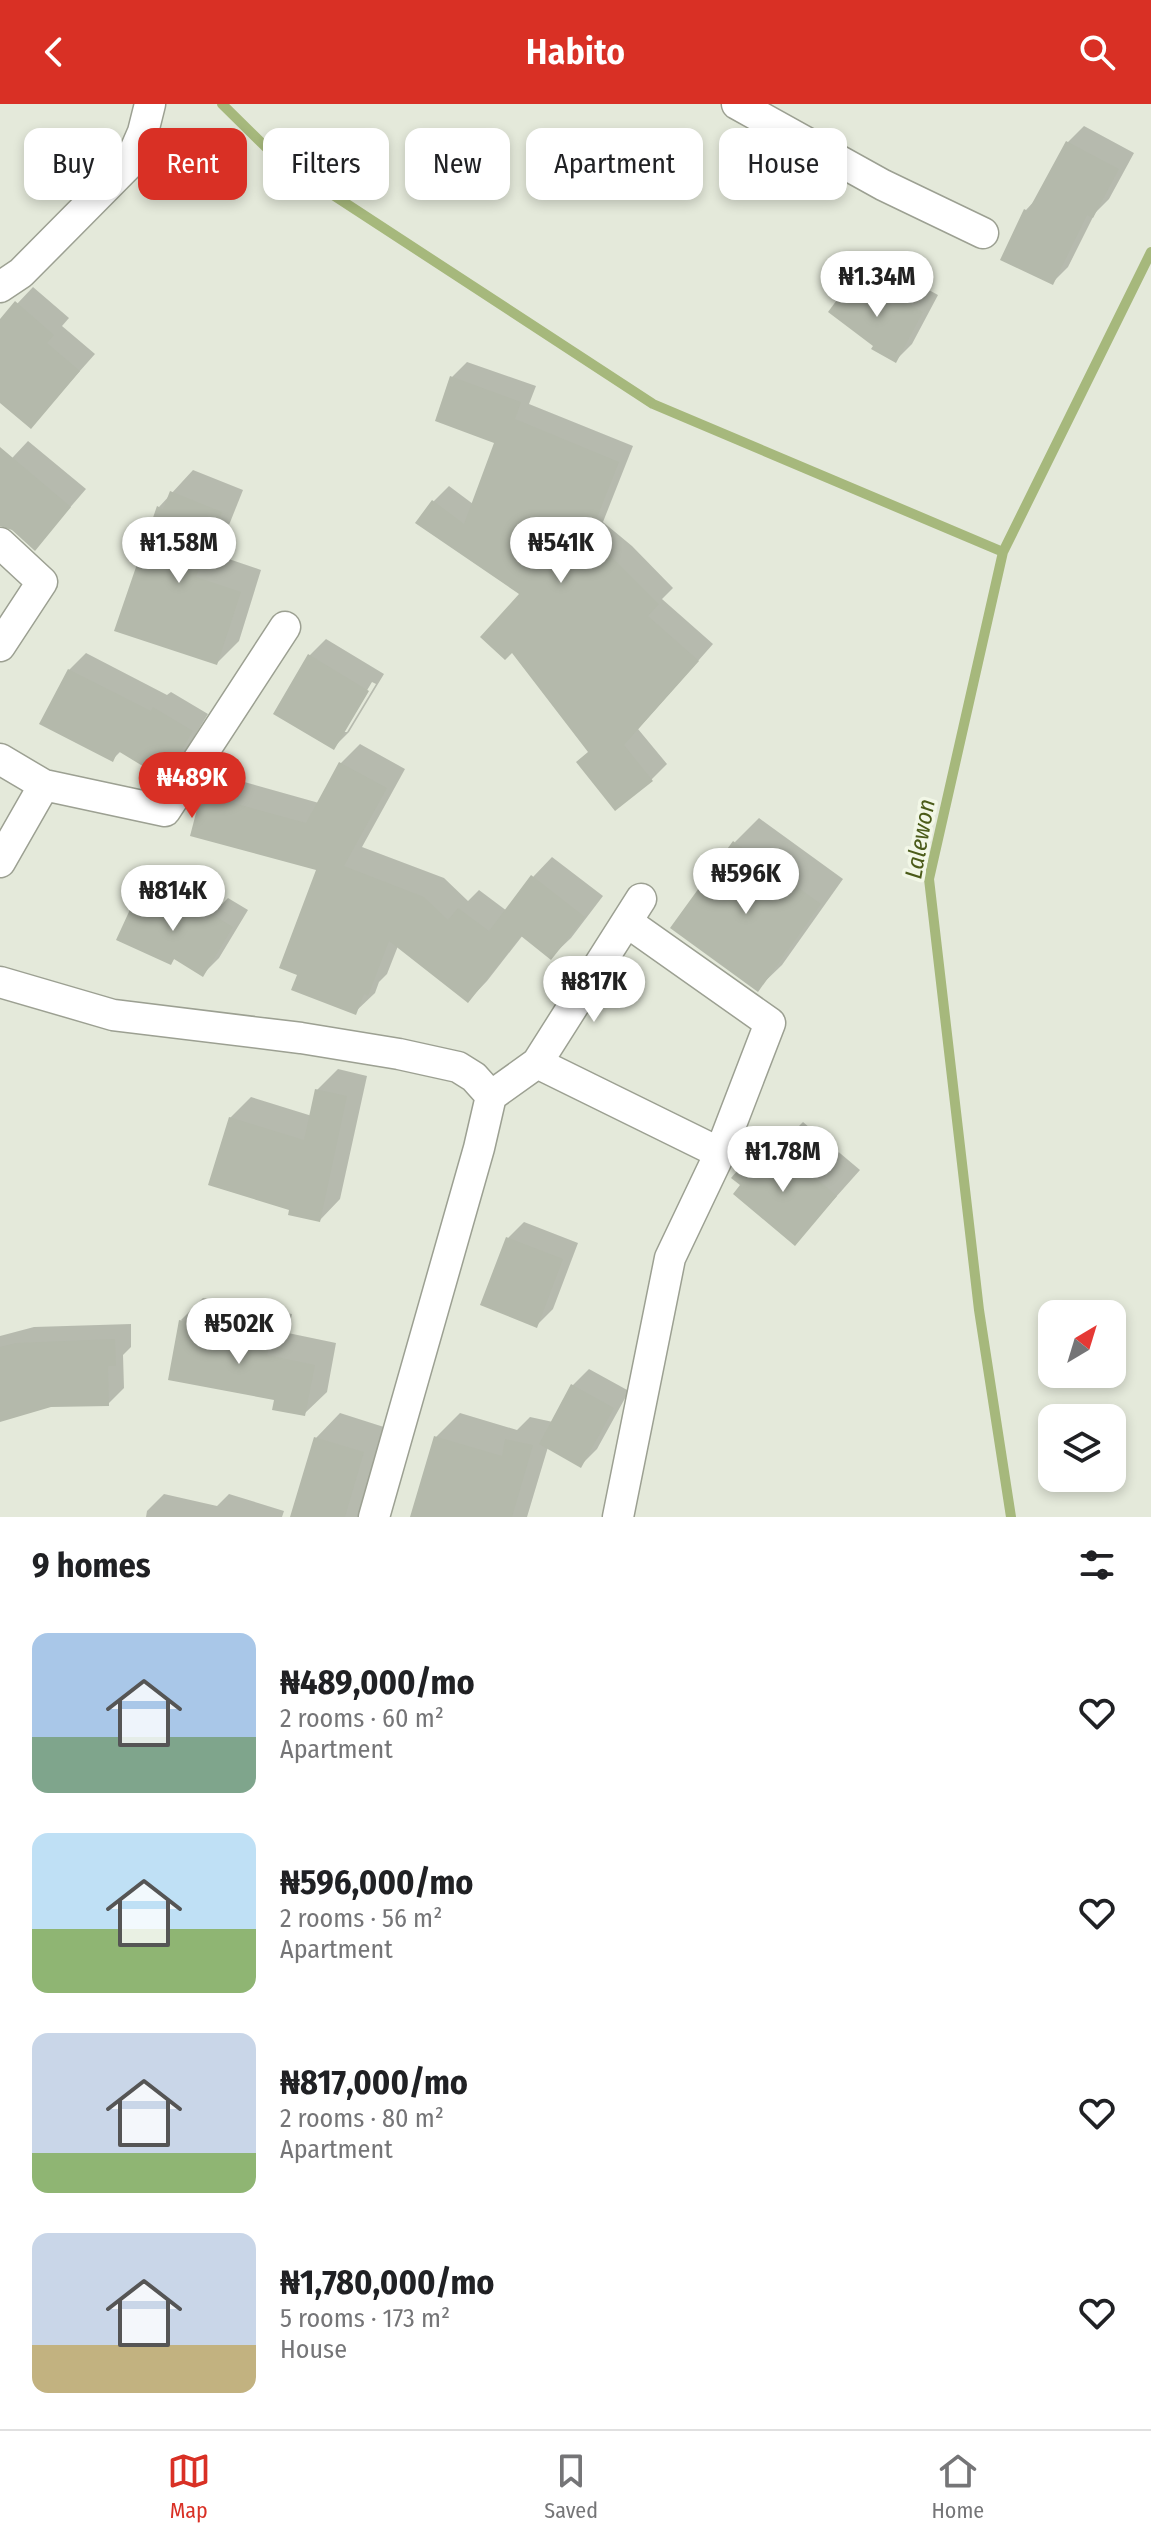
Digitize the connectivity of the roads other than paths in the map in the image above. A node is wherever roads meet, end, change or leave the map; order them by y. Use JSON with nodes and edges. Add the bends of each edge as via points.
{"nodes":[{"id":1,"x":150,"y":104,"type":"edge"},
{"id":2,"x":737,"y":104,"type":"edge"},
{"id":3,"x":983,"y":233,"type":"dead end"},
{"id":4,"x":0,"y":287,"type":"edge"},
{"id":5,"x":0,"y":543,"type":"edge"},
{"id":6,"x":285,"y":627,"type":"dead end"},
{"id":7,"x":0,"y":646,"type":"edge"},
{"id":8,"x":0,"y":759,"type":"edge"},
{"id":9,"x":44,"y":785,"type":"junction"},
{"id":10,"x":0,"y":862,"type":"edge"},
{"id":11,"x":0,"y":982,"type":"edge"},
{"id":12,"x":537,"y":1063,"type":"junction"},
{"id":13,"x":491,"y":1096,"type":"junction"},
{"id":14,"x":720,"y":1153,"type":"junction"},
{"id":15,"x":374,"y":1517,"type":"edge"},
{"id":16,"x":618,"y":1517,"type":"edge"}],
"edges":[{"from":1,"to":4,"type":"street","via":[[129,164],[21,273]]},
{"from":2,"to":3,"type":"street"},
{"from":5,"to":7,"type":"street","via":[[42,582]]},
{"from":6,"to":9,"type":"street","via":[[165,811]]},
{"from":8,"to":9,"type":"street"},
{"from":9,"to":10,"type":"street"},
{"from":11,"to":13,"type":"street","via":[[113,1015],[301,1038],[458,1067]]},
{"from":12,"to":13,"type":"street"},
{"from":12,"to":14,"type":"street"},
{"from":12,"to":14,"type":"street","via":[[634,910],[770,1023]]},
{"from":13,"to":15,"type":"street"},
{"from":14,"to":16,"type":"street","via":[[670,1258]]}]}
